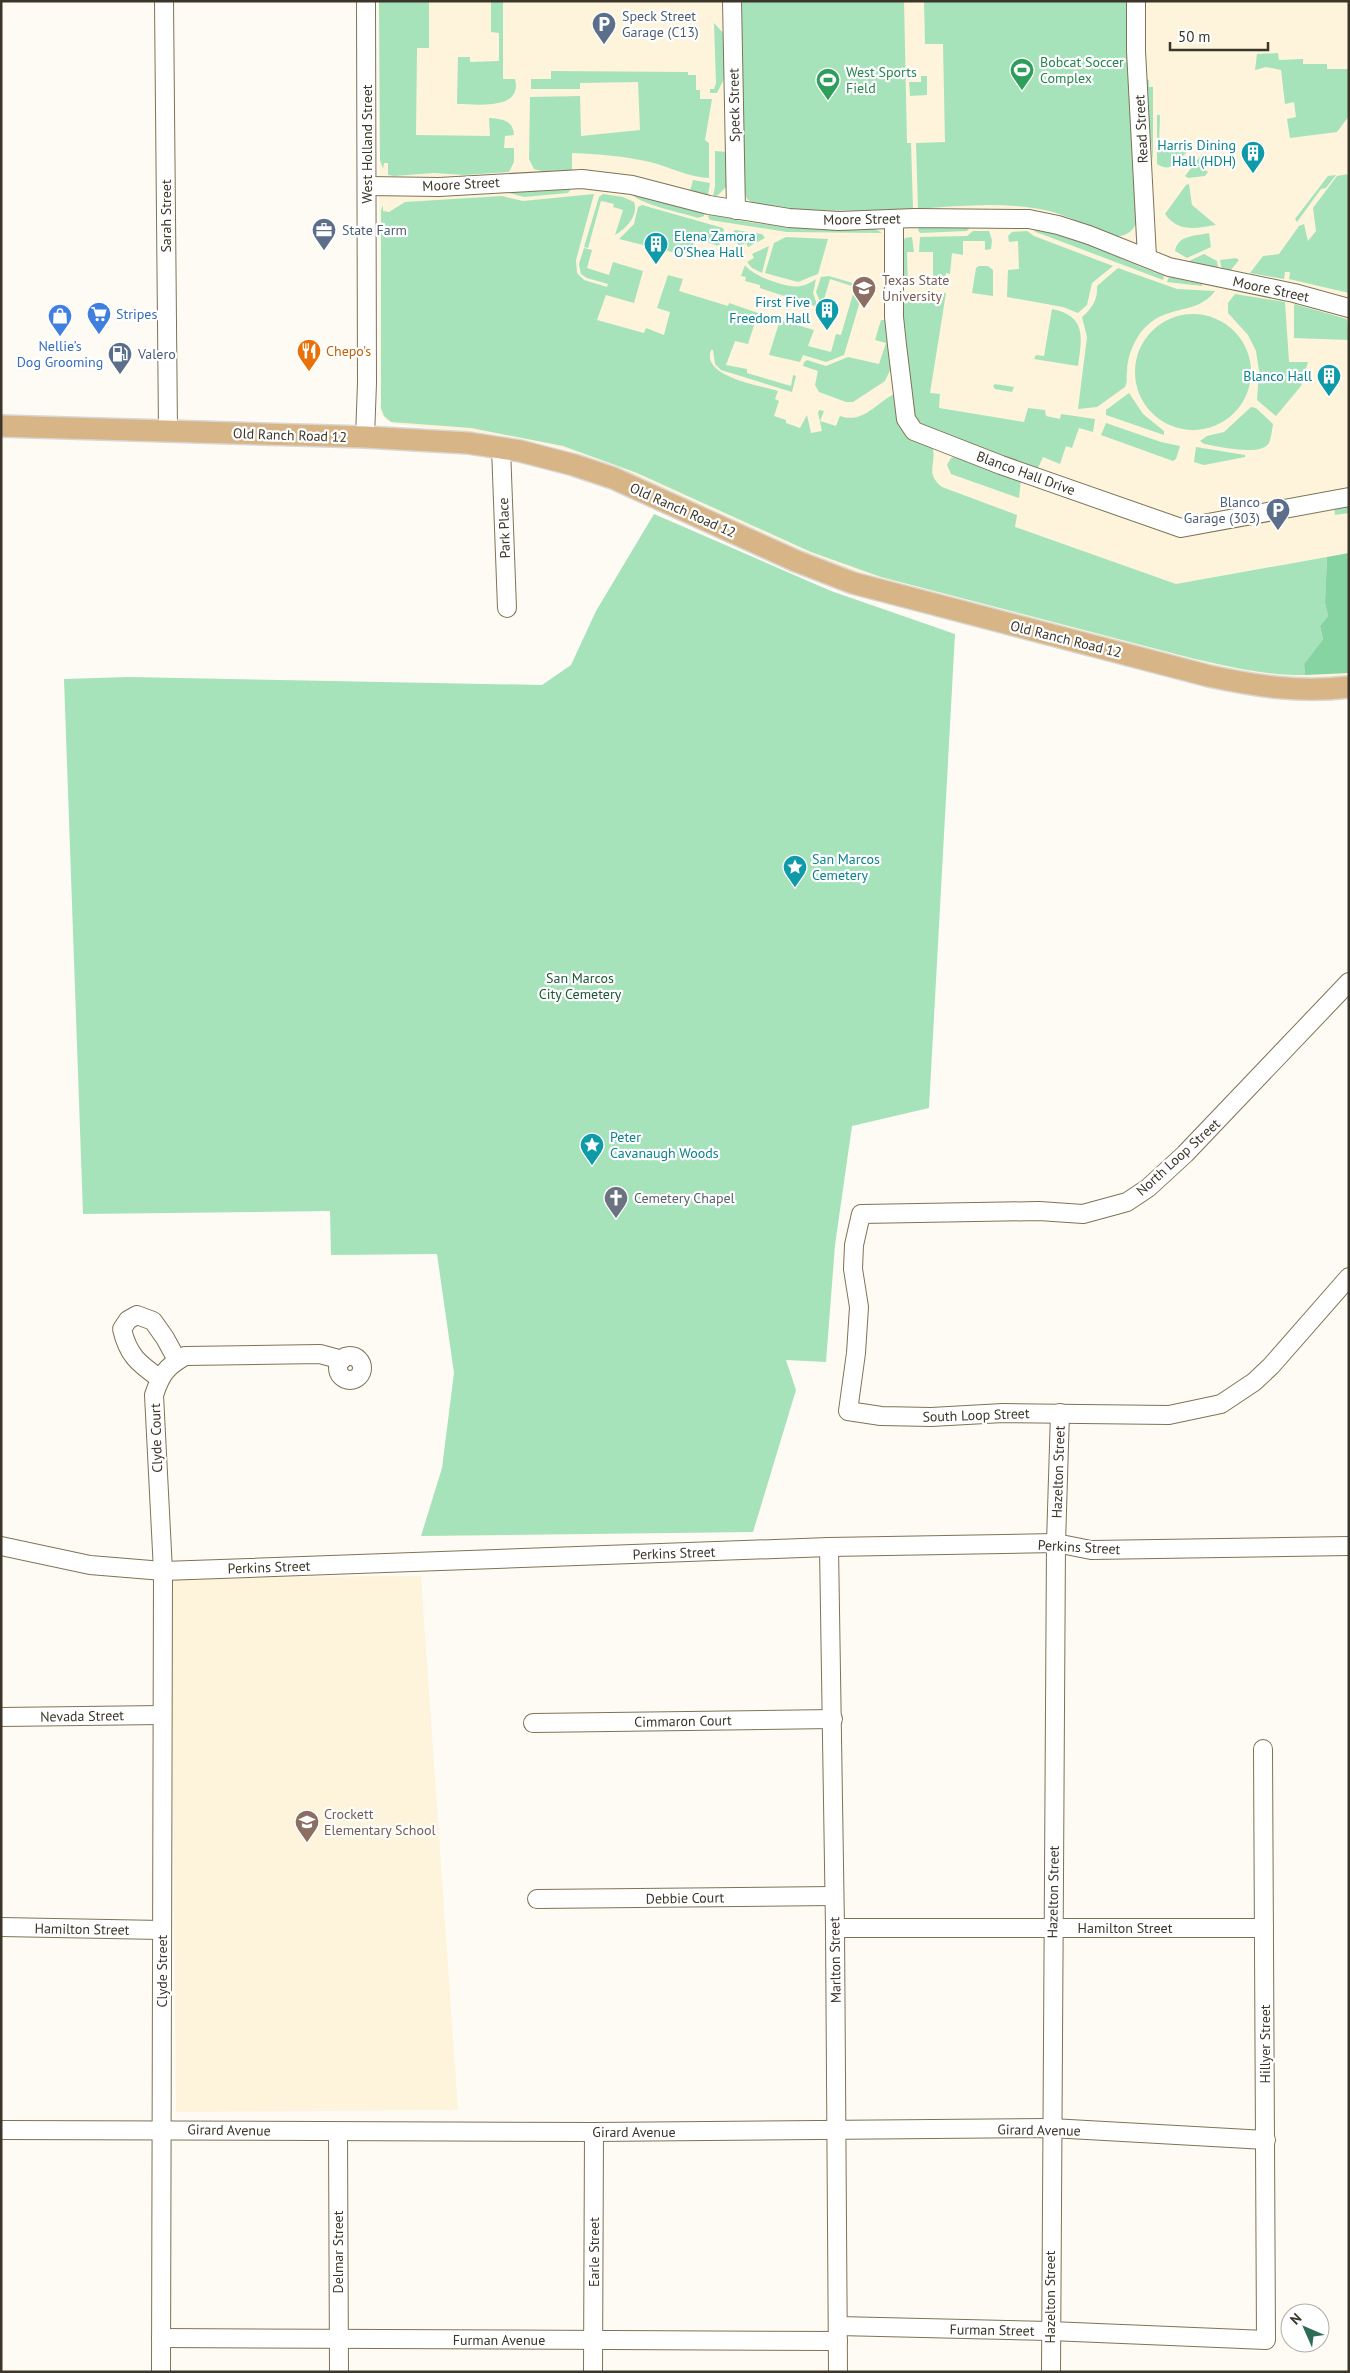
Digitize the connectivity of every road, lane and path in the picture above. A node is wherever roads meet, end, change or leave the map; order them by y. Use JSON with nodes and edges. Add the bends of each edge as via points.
{"nodes":[{"id":1,"x":164,"y":1,"type":"edge"},
{"id":2,"x":366,"y":1,"type":"edge"},
{"id":3,"x":732,"y":1,"type":"edge"},
{"id":4,"x":1136,"y":1,"type":"edge"},
{"id":5,"x":367,"y":186,"type":"junction"},
{"id":6,"x":736,"y":210,"type":"junction"},
{"id":7,"x":894,"y":219,"type":"junction"},
{"id":8,"x":1147,"y":257,"type":"junction"},
{"id":9,"x":1349,"y":308,"type":"edge"},
{"id":10,"x":1,"y":426,"type":"edge"},
{"id":11,"x":168,"y":431,"type":"junction"},
{"id":12,"x":365,"y":437,"type":"junction"},
{"id":13,"x":501,"y":448,"type":"junction"},
{"id":14,"x":1349,"y":497,"type":"edge"},
{"id":15,"x":507,"y":608,"type":"dead end"},
{"id":16,"x":1349,"y":687,"type":"edge"},
{"id":17,"x":1349,"y":982,"type":"edge"},
{"id":18,"x":1349,"y":1277,"type":"edge"},
{"id":19,"x":177,"y":1360,"type":"junction"},
{"id":20,"x":342,"y":1360,"type":"dead end"},
{"id":21,"x":159,"y":1378,"type":"junction"},
{"id":22,"x":848,"y":1411,"type":"joint"},
{"id":23,"x":1060,"y":1413,"type":"junction"},
{"id":24,"x":1056,"y":1543,"type":"junction"},
{"id":25,"x":1,"y":1546,"type":"edge"},
{"id":26,"x":1349,"y":1546,"type":"edge"},
{"id":27,"x":829,"y":1547,"type":"junction"},
{"id":28,"x":163,"y":1571,"type":"junction"},
{"id":29,"x":162,"y":1715,"type":"junction"},
{"id":30,"x":1,"y":1717,"type":"edge"},
{"id":31,"x":833,"y":1719,"type":"junction"},
{"id":32,"x":533,"y":1723,"type":"dead end"},
{"id":33,"x":1263,"y":1749,"type":"dead end"},
{"id":34,"x":834,"y":1896,"type":"junction"},
{"id":35,"x":537,"y":1899,"type":"dead end"},
{"id":36,"x":1,"y":1927,"type":"edge"},
{"id":37,"x":835,"y":1928,"type":"junction"},
{"id":38,"x":1052,"y":1928,"type":"junction"},
{"id":39,"x":1264,"y":1928,"type":"junction"},
{"id":40,"x":162,"y":1930,"type":"junction"},
{"id":41,"x":1051,"y":2128,"type":"junction"},
{"id":42,"x":161,"y":2129,"type":"junction"},
{"id":43,"x":1,"y":2130,"type":"edge"},
{"id":44,"x":836,"y":2130,"type":"junction"},
{"id":45,"x":338,"y":2132,"type":"junction"},
{"id":46,"x":594,"y":2132,"type":"junction"},
{"id":47,"x":1266,"y":2140,"type":"junction"},
{"id":48,"x":1050,"y":2331,"type":"junction"},
{"id":49,"x":838,"y":2334,"type":"junction"},
{"id":50,"x":160,"y":2338,"type":"junction"},
{"id":51,"x":338,"y":2339,"type":"junction"},
{"id":52,"x":593,"y":2340,"type":"junction"},
{"id":53,"x":1266,"y":2340,"type":"joint"},
{"id":54,"x":161,"y":2372,"type":"edge"},
{"id":55,"x":339,"y":2372,"type":"edge"},
{"id":56,"x":593,"y":2372,"type":"edge"},
{"id":57,"x":838,"y":2372,"type":"edge"},
{"id":58,"x":1051,"y":2372,"type":"edge"}],
"edges":[{"from":1,"to":11,"type":"street","name":"Sarah Street"},
{"from":2,"to":5,"type":"street","name":"West Holland Street"},
{"from":3,"to":6,"type":"street","name":"Speck Street"},
{"from":4,"to":8,"type":"street","name":"Read Street"},
{"from":5,"to":6,"type":"street","name":"Moore Street","via":[[439,187],[582,179],[632,184]]},
{"from":5,"to":12,"type":"street","name":"West Holland Street"},
{"from":6,"to":7,"type":"street","name":"Moore Street","via":[[822,220]]},
{"from":7,"to":8,"type":"street","name":"Moore Street","via":[[1029,219],[1058,225]]},
{"from":7,"to":14,"type":"street","name":"Blanco Hall Drive","via":[[894,317],[906,419],[914,431],[1181,528]]},
{"from":8,"to":9,"type":"street","name":"Moore Street","via":[[1169,267],[1294,292]]},
{"from":10,"to":11,"type":"main road","name":"Old Ranch Road 12"},
{"from":11,"to":12,"type":"main road","name":"Old Ranch Road 12"},
{"from":12,"to":13,"type":"main road","name":"Old Ranch Road 12","via":[[446,441]]},
{"from":13,"to":15,"type":"street","name":"Park Place"},
{"from":13,"to":16,"type":"main road","name":"Old Ranch Road 12","via":[[540,455],[613,478],[805,565],[877,591],[1257,686],[1298,690]]},
{"from":17,"to":22,"type":"street","name":"North Loop Street","via":[[1185,1154],[1148,1188],[1127,1202],[1083,1214],[1039,1210],[861,1214],[854,1245],[853,1269],[859,1307]]},
{"from":18,"to":23,"type":"street","name":"South Loop Street","via":[[1271,1366],[1221,1404],[1169,1415]]},
{"from":19,"to":20,"type":"street","via":[[185,1356],[320,1354]]},
{"from":19,"to":21,"type":"street"},
{"from":19,"to":21,"type":"street","via":[[153,1321],[137,1314],[128,1320],[122,1329],[126,1345],[137,1362]]},
{"from":21,"to":28,"type":"street","name":"Clyde Court","via":[[154,1395]]},
{"from":22,"to":23,"type":"street","name":"South Loop Street","via":[[881,1416],[931,1417]]},
{"from":23,"to":24,"type":"street","name":"Hazelton Street"},
{"from":24,"to":26,"type":"street","name":"Perkins Street","via":[[1091,1550]]},
{"from":24,"to":27,"type":"street","name":"Perkins Street"},
{"from":24,"to":38,"type":"street","name":"Hazelton Street"},
{"from":25,"to":28,"type":"street","name":"Perkins Street","via":[[90,1565]]},
{"from":27,"to":28,"type":"street","name":"Perkins Street"},
{"from":27,"to":31,"type":"street","name":"Marlton Street"},
{"from":28,"to":29,"type":"street","name":"Clyde Street"},
{"from":29,"to":30,"type":"street","name":"Nevada Street"},
{"from":29,"to":40,"type":"street","name":"Clyde Street"},
{"from":31,"to":32,"type":"street","name":"Cimmaron Court"},
{"from":31,"to":34,"type":"street","name":"Marlton Street"},
{"from":33,"to":39,"type":"street","name":"Hillyer Street"},
{"from":34,"to":35,"type":"street","name":"Debbie Court"},
{"from":34,"to":37,"type":"street","name":"Marlton Street"},
{"from":36,"to":40,"type":"street","name":"Hamilton Street"},
{"from":37,"to":38,"type":"street","name":"Hamilton Street"},
{"from":37,"to":44,"type":"street","name":"Marlton Street"},
{"from":38,"to":39,"type":"street","name":"Hamilton Street"},
{"from":38,"to":41,"type":"street","name":"Hazelton Street"},
{"from":39,"to":47,"type":"street","name":"Hillyer Street"},
{"from":40,"to":42,"type":"street","name":"Clyde Street"},
{"from":41,"to":44,"type":"street","name":"Girard Avenue"},
{"from":41,"to":47,"type":"street","name":"Girard Avenue"},
{"from":41,"to":48,"type":"street","name":"Hazelton Street"},
{"from":42,"to":43,"type":"street","name":"Girard Avenue"},
{"from":42,"to":45,"type":"street","name":"Girard Avenue"},
{"from":42,"to":50,"type":"street","name":"Clyde Street"},
{"from":44,"to":46,"type":"street","name":"Girard Avenue"},
{"from":44,"to":49,"type":"street","name":"Marlton Street"},
{"from":45,"to":46,"type":"street","name":"Girard Avenue"},
{"from":45,"to":51,"type":"street","name":"Delmar Street"},
{"from":46,"to":52,"type":"street","name":"Earle Street"},
{"from":47,"to":53,"type":"street","name":"Hillyer Street"},
{"from":48,"to":49,"type":"street","name":"Furman Street"},
{"from":48,"to":53,"type":"street","name":"Furman Street"},
{"from":48,"to":58,"type":"street","name":"Hazelton Street"},
{"from":49,"to":52,"type":"street","name":"Furman Avenue"},
{"from":49,"to":57,"type":"street","name":"Marlton Street"},
{"from":50,"to":51,"type":"street","name":"Furman Avenue"},
{"from":50,"to":54,"type":"street","name":"Clyde Street"},
{"from":51,"to":52,"type":"street","name":"Furman Avenue"},
{"from":51,"to":55,"type":"street","name":"Delmar Street"},
{"from":52,"to":56,"type":"street","name":"Earle Street"}]}
